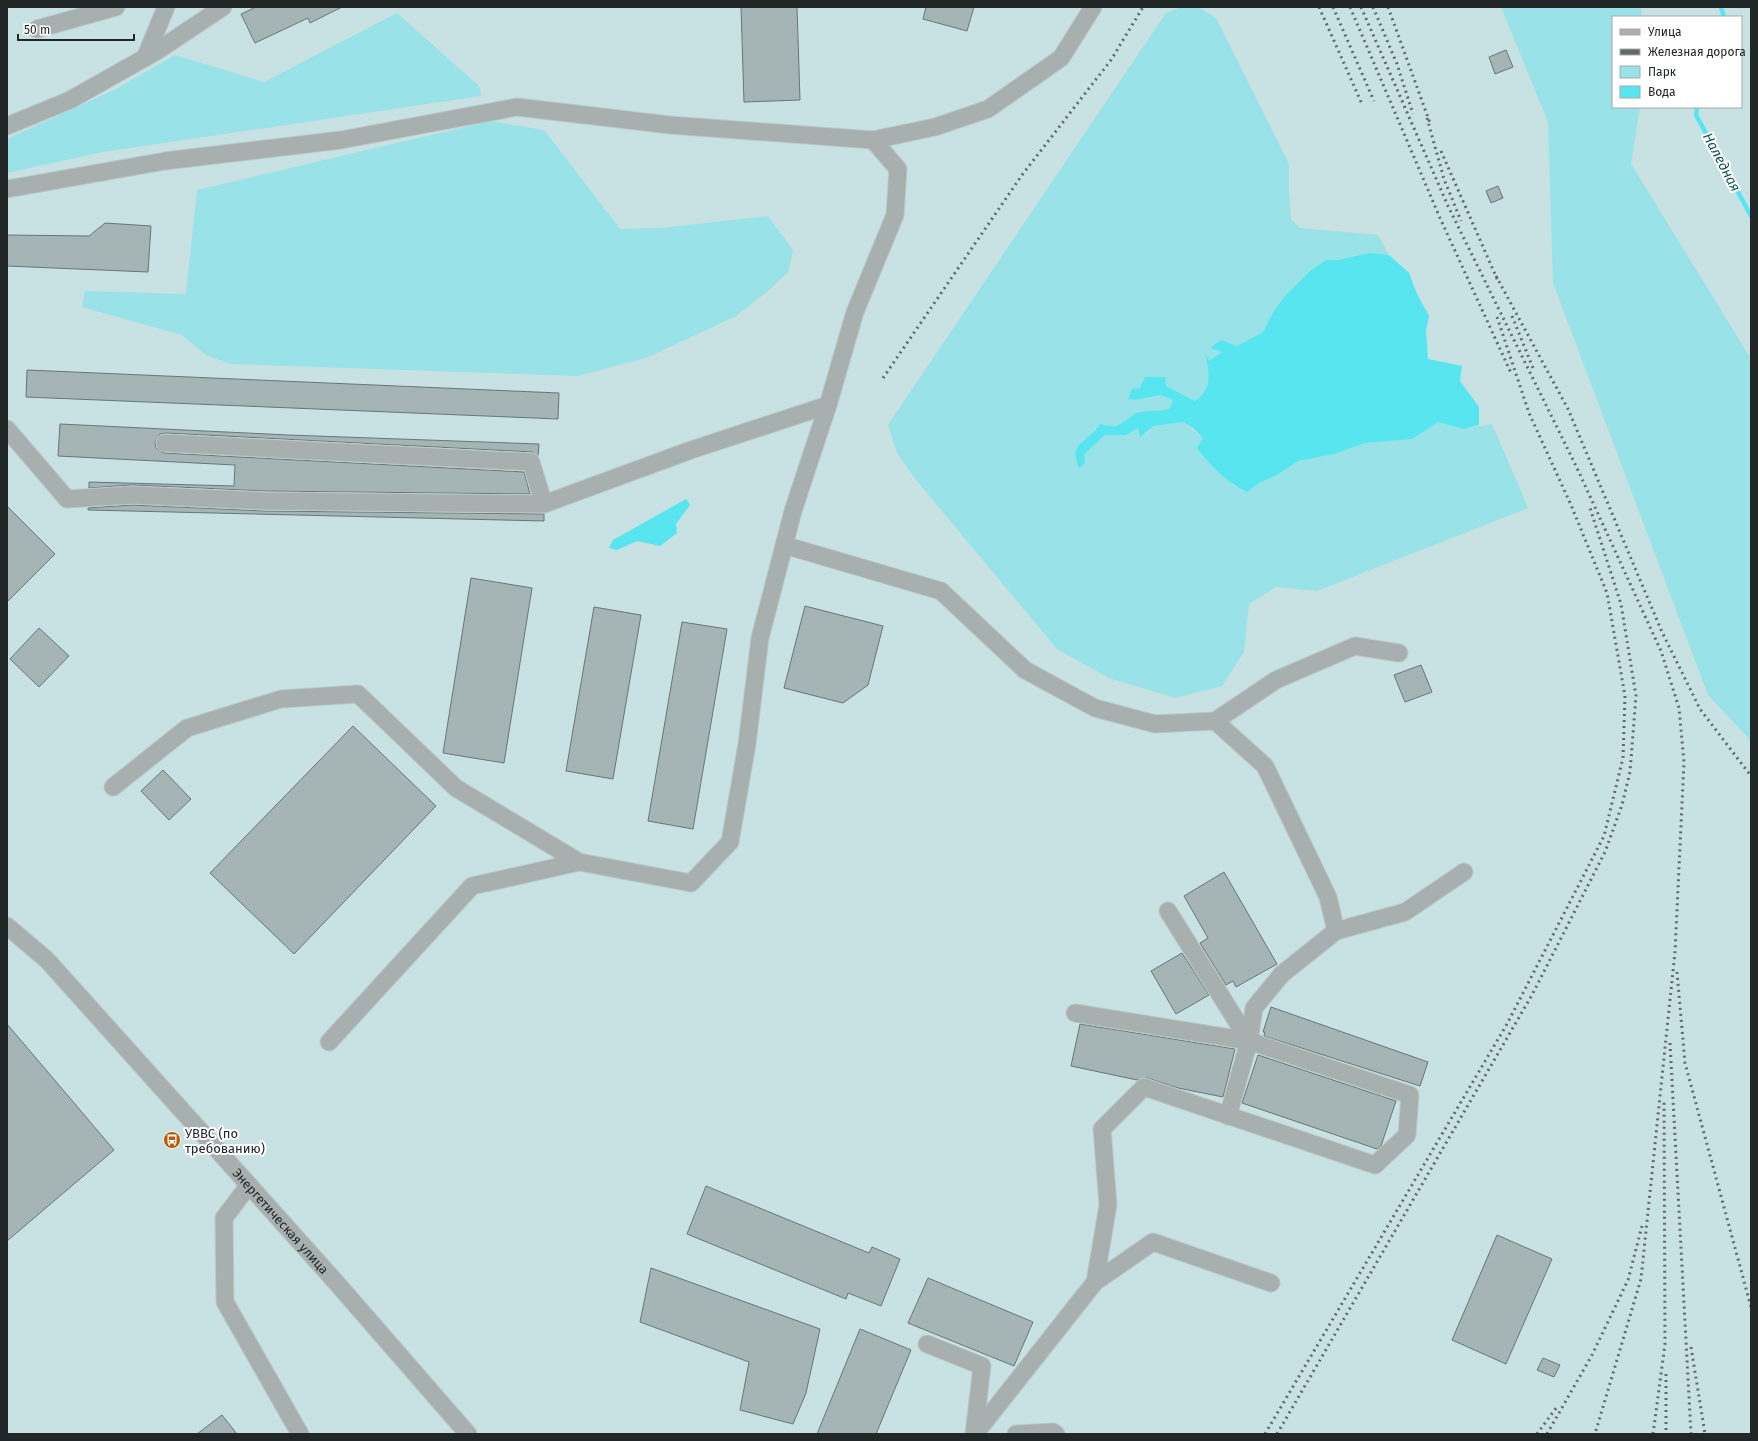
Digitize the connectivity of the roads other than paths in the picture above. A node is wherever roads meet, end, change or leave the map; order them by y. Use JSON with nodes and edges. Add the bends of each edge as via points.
{"nodes":[{"id":1,"x":116,"y":7,"type":"edge"},
{"id":2,"x":166,"y":7,"type":"edge"},
{"id":3,"x":223,"y":7,"type":"edge"},
{"id":4,"x":1093,"y":7,"type":"edge"},
{"id":5,"x":37,"y":29,"type":"dead end"},
{"id":6,"x":145,"y":58,"type":"junction"},
{"id":7,"x":7,"y":126,"type":"edge"},
{"id":8,"x":873,"y":140,"type":"junction"},
{"id":9,"x":7,"y":189,"type":"edge"},
{"id":10,"x":828,"y":405,"type":"junction"},
{"id":11,"x":7,"y":429,"type":"edge"},
{"id":12,"x":165,"y":443,"type":"dead end"},
{"id":13,"x":544,"y":504,"type":"junction"},
{"id":14,"x":784,"y":545,"type":"junction"},
{"id":15,"x":1399,"y":652,"type":"dead end"},
{"id":16,"x":1215,"y":721,"type":"junction"},
{"id":17,"x":112,"y":787,"type":"dead end"},
{"id":18,"x":578,"y":862,"type":"junction"},
{"id":19,"x":1464,"y":872,"type":"dead end"},
{"id":20,"x":1168,"y":911,"type":"dead end"},
{"id":21,"x":7,"y":926,"type":"edge"},
{"id":22,"x":1336,"y":932,"type":"junction"},
{"id":23,"x":1075,"y":1013,"type":"dead end"},
{"id":24,"x":1249,"y":1041,"type":"junction"},
{"id":25,"x":329,"y":1042,"type":"dead end"},
{"id":26,"x":1228,"y":1116,"type":"junction"},
{"id":27,"x":249,"y":1185,"type":"junction"},
{"id":28,"x":1095,"y":1282,"type":"junction"},
{"id":29,"x":1271,"y":1283,"type":"dead end"},
{"id":30,"x":927,"y":1344,"type":"dead end"},
{"id":31,"x":300,"y":1434,"type":"edge"},
{"id":32,"x":468,"y":1434,"type":"edge"},
{"id":33,"x":974,"y":1434,"type":"edge"},
{"id":34,"x":1016,"y":1434,"type":"edge"},
{"id":35,"x":1056,"y":1434,"type":"edge"}],
"edges":[{"from":1,"to":5,"type":"street"},
{"from":2,"to":6,"type":"street"},
{"from":3,"to":6,"type":"street"},
{"from":4,"to":8,"type":"street","via":[[1061,58],[988,109],[935,127]]},
{"from":6,"to":7,"type":"street","via":[[70,100]]},
{"from":8,"to":9,"type":"street","via":[[670,125],[516,107],[341,140],[165,161]]},
{"from":8,"to":10,"type":"street","via":[[898,169],[895,215],[854,312]]},
{"from":10,"to":13,"type":"street","via":[[691,450]]},
{"from":10,"to":14,"type":"street"},
{"from":11,"to":13,"type":"street","via":[[67,499],[132,495],[264,501]]},
{"from":12,"to":13,"type":"street","via":[[531,462]]},
{"from":14,"to":16,"type":"street","via":[[941,591],[1025,670],[1095,708],[1155,724]]},
{"from":14,"to":18,"type":"street","via":[[760,638],[747,744],[730,842],[691,883]]},
{"from":15,"to":16,"type":"street","via":[[1354,646],[1276,680]]},
{"from":16,"to":22,"type":"street","via":[[1265,766],[1328,897]]},
{"from":17,"to":18,"type":"street","via":[[187,728],[281,699],[358,694],[456,788]]},
{"from":18,"to":25,"type":"street","via":[[472,886]]},
{"from":19,"to":22,"type":"street","via":[[1405,912]]},
{"from":20,"to":24,"type":"street"},
{"from":21,"to":27,"type":"street","name":"Энергетическая улица","via":[[47,960]]},
{"from":22,"to":24,"type":"street","via":[[1282,974],[1254,1008]]},
{"from":23,"to":24,"type":"street"},
{"from":24,"to":26,"type":"street"},
{"from":24,"to":26,"type":"street","via":[[1410,1095],[1407,1135],[1375,1165]]},
{"from":26,"to":28,"type":"street","via":[[1144,1087],[1102,1129],[1108,1205]]},
{"from":27,"to":31,"type":"street","via":[[224,1218],[225,1302]]},
{"from":27,"to":32,"type":"street","name":"Энергетическая улица"},
{"from":28,"to":29,"type":"street","via":[[1153,1242]]},
{"from":28,"to":33,"type":"street"},
{"from":30,"to":33,"type":"street","via":[[982,1366]]},
{"from":34,"to":35,"type":"street"}]}
